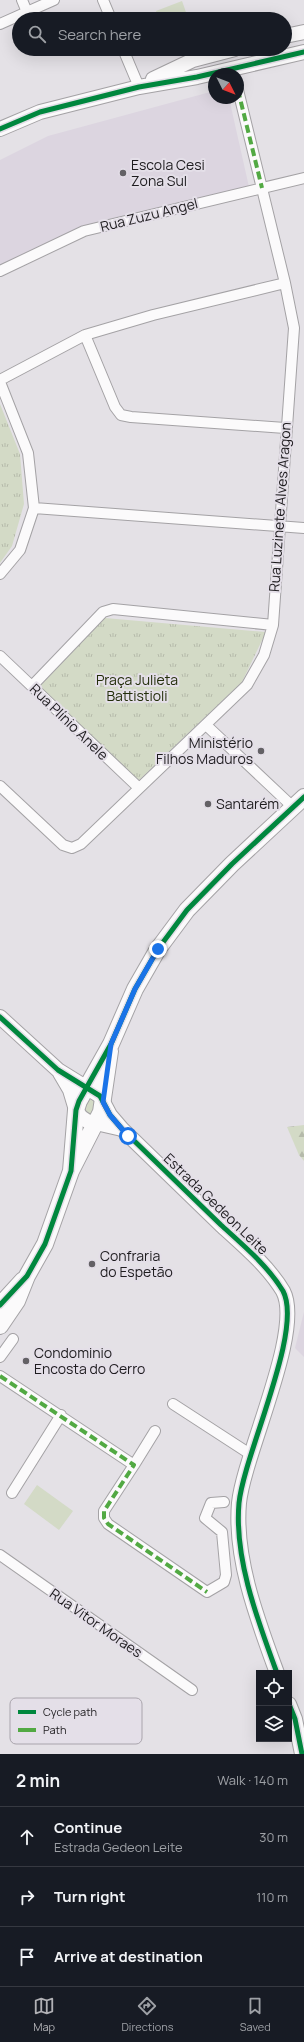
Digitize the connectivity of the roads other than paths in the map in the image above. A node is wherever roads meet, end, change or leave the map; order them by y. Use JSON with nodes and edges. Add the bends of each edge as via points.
{"nodes":[{"id":1,"x":22,"y":0,"type":"edge"},
{"id":2,"x":54,"y":0,"type":"edge"},
{"id":3,"x":103,"y":0,"type":"edge"},
{"id":4,"x":27,"y":12,"type":"joint"},
{"id":5,"x":108,"y":12,"type":"edge"},
{"id":6,"x":12,"y":19,"type":"edge"},
{"id":7,"x":0,"y":24,"type":"edge"},
{"id":8,"x":304,"y":32,"type":"edge"},
{"id":9,"x":292,"y":35,"type":"edge"},
{"id":10,"x":304,"y":52,"type":"edge"},
{"id":11,"x":292,"y":55,"type":"edge"},
{"id":12,"x":126,"y":56,"type":"edge"},
{"id":13,"x":208,"y":56,"type":"edge"},
{"id":14,"x":289,"y":56,"type":"edge"},
{"id":15,"x":192,"y":60,"type":"junction"},
{"id":16,"x":244,"y":68,"type":"edge"},
{"id":17,"x":208,"y":75,"type":"edge"},
{"id":18,"x":197,"y":77,"type":"junction"},
{"id":19,"x":138,"y":87,"type":"junction"},
{"id":20,"x":241,"y":104,"type":"edge"},
{"id":21,"x":0,"y":129,"type":"edge"},
{"id":22,"x":304,"y":178,"type":"edge"},
{"id":23,"x":262,"y":188,"type":"junction"},
{"id":24,"x":0,"y":271,"type":"edge"},
{"id":25,"x":285,"y":283,"type":"junction"},
{"id":26,"x":85,"y":335,"type":"junction"},
{"id":27,"x":0,"y":381,"type":"edge"},
{"id":28,"x":285,"y":428,"type":"junction"},
{"id":29,"x":34,"y":508,"type":"junction"},
{"id":30,"x":279,"y":526,"type":"junction"},
{"id":31,"x":304,"y":528,"type":"edge"},
{"id":32,"x":0,"y":574,"type":"edge"},
{"id":33,"x":273,"y":625,"type":"junction"},
{"id":34,"x":0,"y":656,"type":"edge"},
{"id":35,"x":32,"y":686,"type":"junction"},
{"id":36,"x":206,"y":725,"type":"junction"},
{"id":37,"x":0,"y":786,"type":"edge"},
{"id":38,"x":139,"y":788,"type":"junction"},
{"id":39,"x":299,"y":802,"type":"edge"},
{"id":40,"x":0,"y":1017,"type":"edge"},
{"id":41,"x":111,"y":1044,"type":"junction"},
{"id":42,"x":58,"y":1070,"type":"junction"},
{"id":43,"x":86,"y":1088,"type":"junction"},
{"id":44,"x":103,"y":1102,"type":"junction"},
{"id":45,"x":76,"y":1110,"type":"junction"},
{"id":46,"x":96,"y":1124,"type":"junction"},
{"id":47,"x":122,"y":1129,"type":"junction"},
{"id":48,"x":71,"y":1171,"type":"junction"},
{"id":49,"x":27,"y":1276,"type":"junction"},
{"id":50,"x":0,"y":1305,"type":"edge"},
{"id":51,"x":0,"y":1326,"type":"edge"},
{"id":52,"x":13,"y":1339,"type":"dead end"},
{"id":53,"x":0,"y":1357,"type":"edge"},
{"id":54,"x":0,"y":1376,"type":"edge"},
{"id":55,"x":173,"y":1404,"type":"dead end"},
{"id":56,"x":61,"y":1415,"type":"junction"},
{"id":57,"x":156,"y":1431,"type":"dead end"},
{"id":58,"x":250,"y":1454,"type":"junction"},
{"id":59,"x":134,"y":1465,"type":"junction"},
{"id":60,"x":12,"y":1493,"type":"dead end"},
{"id":61,"x":224,"y":1502,"type":"dead end"},
{"id":62,"x":0,"y":1555,"type":"edge"},
{"id":63,"x":277,"y":1670,"type":"edge"},
{"id":64,"x":192,"y":1690,"type":"dead end"},
{"id":65,"x":290,"y":1706,"type":"edge"},
{"id":66,"x":302,"y":1754,"type":"edge"}],
"edges":[{"from":1,"to":4,"type":"street"},
{"from":2,"to":4,"type":"street"},
{"from":3,"to":5,"type":"street"},
{"from":6,"to":7,"type":"street"},
{"from":8,"to":9,"type":"main road"},
{"from":10,"to":11,"type":"main road"},
{"from":12,"to":19,"type":"street"},
{"from":13,"to":15,"type":"main road"},
{"from":14,"to":16,"type":"main road"},
{"from":15,"to":18,"type":"main road","via":[[188,64],[188,72],[191,76]]},
{"from":15,"to":19,"type":"main road"},
{"from":17,"to":18,"type":"main road"},
{"from":18,"to":19,"type":"main road"},
{"from":19,"to":21,"type":"main road","via":[[40,112]]},
{"from":20,"to":23,"type":"street","name":"Rua Luzinete Alves Aragon"},
{"from":22,"to":23,"type":"street","name":"Rua Zuzu Angel"},
{"from":23,"to":24,"type":"street","name":"Rua Zuzu Angel","via":[[84,231]]},
{"from":23,"to":25,"type":"street","name":"Rua Luzinete Alves Aragon"},
{"from":25,"to":26,"type":"street","via":[[153,315]]},
{"from":25,"to":28,"type":"street","name":"Rua Luzinete Alves Aragon","via":[[294,328]]},
{"from":26,"to":27,"type":"street"},
{"from":26,"to":28,"type":"street","via":[[115,408],[122,415],[130,418]]},
{"from":27,"to":29,"type":"street","via":[[28,453]]},
{"from":28,"to":30,"type":"street","name":"Rua Luzinete Alves Aragon"},
{"from":29,"to":30,"type":"street"},
{"from":29,"to":32,"type":"street","via":[[20,550]]},
{"from":30,"to":31,"type":"street"},
{"from":30,"to":33,"type":"street","name":"Rua Luzinete Alves Aragon"},
{"from":33,"to":35,"type":"street","via":[[113,609],[104,612]]},
{"from":33,"to":36,"type":"street","name":"Rua Luzinete Alves Aragon","via":[[264,655],[247,685]]},
{"from":34,"to":35,"type":"street","name":"Rua Plínio Anele"},
{"from":35,"to":38,"type":"street","name":"Rua Plínio Anele"},
{"from":36,"to":38,"type":"street","name":"Rua Luzinete Alves Aragon"},
{"from":36,"to":39,"type":"street"},
{"from":37,"to":38,"type":"street","name":"Rua Luzinete Alves Aragon","via":[[63,844],[72,848],[81,844]]},
{"from":39,"to":41,"type":"main road","via":[[187,910],[158,949],[135,989]]},
{"from":40,"to":42,"type":"main road","name":"Estrada Gedeon Leite"},
{"from":41,"to":43,"type":"main road"},
{"from":41,"to":44,"type":"main road"},
{"from":42,"to":43,"type":"main road","name":"Estrada Gedeon Leite"},
{"from":42,"to":45,"type":"main road","name":"Estrada Gedeon Leite","via":[[70,1090]]},
{"from":43,"to":44,"type":"main road","name":"Estrada Gedeon Leite"},
{"from":43,"to":45,"type":"main road"},
{"from":44,"to":46,"type":"main road"},
{"from":44,"to":47,"type":"main road","name":"Estrada Gedeon Leite"},
{"from":45,"to":46,"type":"main road","via":[[87,1121]]},
{"from":45,"to":48,"type":"main road"},
{"from":46,"to":47,"type":"main road"},
{"from":46,"to":48,"type":"main road"},
{"from":47,"to":58,"type":"main road","name":"Estrada Gedeon Leite","via":[[260,1262],[284,1292],[288,1318],[286,1343],[280,1368]]},
{"from":48,"to":49,"type":"main road","via":[[44,1244]]},
{"from":49,"to":50,"type":"main road"},
{"from":49,"to":51,"type":"main road","via":[[17,1301]]},
{"from":52,"to":53,"type":"street"},
{"from":54,"to":56,"type":"street"},
{"from":55,"to":58,"type":"street"},
{"from":56,"to":59,"type":"street"},
{"from":56,"to":60,"type":"street"},
{"from":57,"to":59,"type":"street"},
{"from":58,"to":63,"type":"main road","name":"Estrada Gedeon Leite","via":[[239,1503],[240,1547],[252,1598]]},
{"from":59,"to":61,"type":"street","via":[[104,1511],[104,1518],[108,1524],[207,1592],[224,1582],[226,1575],[222,1532],[204,1518],[211,1502]]},
{"from":62,"to":64,"type":"street","name":"Rua Vitor Moraes"},
{"from":65,"to":66,"type":"main road"}]}
